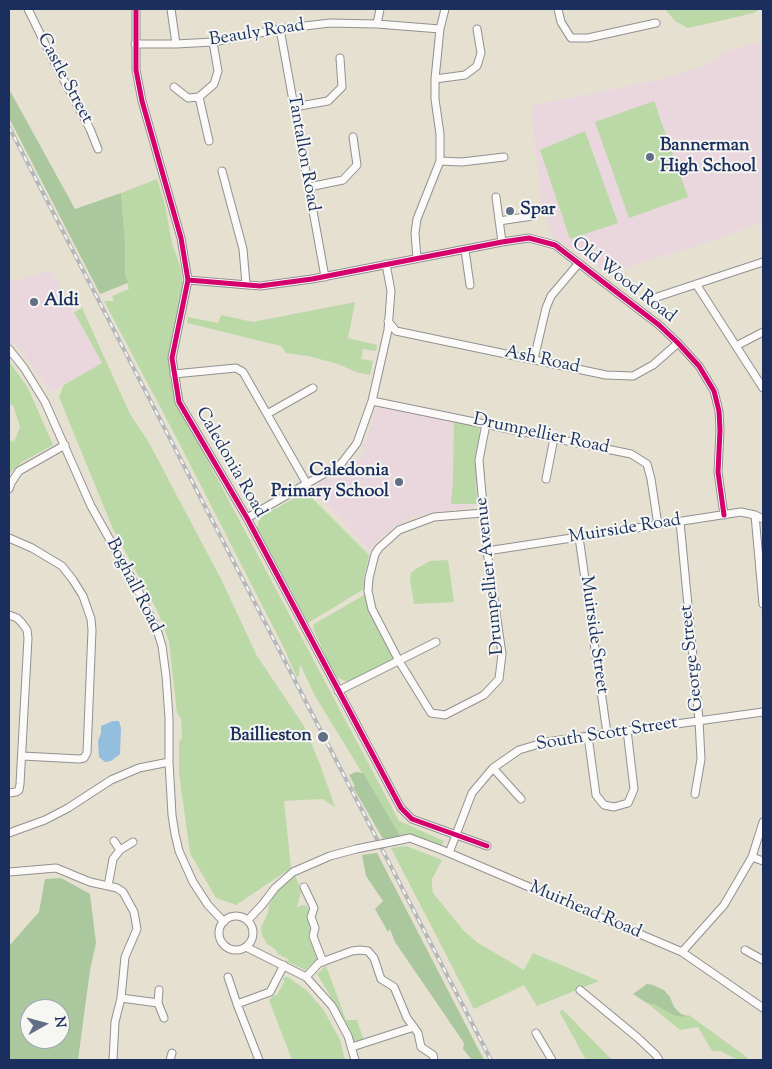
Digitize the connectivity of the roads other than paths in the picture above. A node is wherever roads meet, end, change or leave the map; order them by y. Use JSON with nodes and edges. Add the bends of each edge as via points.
{"nodes":[{"id":1,"x":28,"y":9,"type":"edge"},
{"id":2,"x":136,"y":9,"type":"edge"},
{"id":3,"x":171,"y":9,"type":"edge"},
{"id":4,"x":380,"y":9,"type":"edge"},
{"id":5,"x":445,"y":9,"type":"edge"},
{"id":6,"x":558,"y":9,"type":"edge"},
{"id":7,"x":656,"y":23,"type":"dead end"},
{"id":8,"x":377,"y":24,"type":"junction"},
{"id":9,"x":280,"y":29,"type":"junction"},
{"id":10,"x":477,"y":29,"type":"dead end"},
{"id":11,"x":440,"y":30,"type":"junction"},
{"id":12,"x":213,"y":42,"type":"junction"},
{"id":13,"x":135,"y":44,"type":"junction"},
{"id":14,"x":176,"y":44,"type":"junction"},
{"id":15,"x":340,"y":58,"type":"dead end"},
{"id":16,"x":435,"y":79,"type":"junction"},
{"id":17,"x":174,"y":87,"type":"dead end"},
{"id":18,"x":200,"y":97,"type":"junction"},
{"id":19,"x":294,"y":107,"type":"junction"},
{"id":20,"x":354,"y":137,"type":"dead end"},
{"id":21,"x":209,"y":141,"type":"dead end"},
{"id":22,"x":98,"y":149,"type":"dead end"},
{"id":23,"x":499,"y":155,"type":"dead end"},
{"id":24,"x":440,"y":161,"type":"junction"},
{"id":25,"x":222,"y":171,"type":"dead end"},
{"id":26,"x":309,"y":187,"type":"junction"},
{"id":27,"x":496,"y":197,"type":"dead end"},
{"id":28,"x":532,"y":216,"type":"dead end"},
{"id":29,"x":499,"y":221,"type":"junction"},
{"id":30,"x":502,"y":242,"type":"junction"},
{"id":31,"x":465,"y":250,"type":"junction"},
{"id":32,"x":416,"y":258,"type":"junction"},
{"id":33,"x":763,"y":262,"type":"edge"},
{"id":34,"x":578,"y":263,"type":"junction"},
{"id":35,"x":386,"y":264,"type":"junction"},
{"id":36,"x":325,"y":277,"type":"junction"},
{"id":37,"x":188,"y":280,"type":"junction"},
{"id":38,"x":246,"y":284,"type":"junction"},
{"id":39,"x":696,"y":284,"type":"junction"},
{"id":40,"x":470,"y":285,"type":"dead end"},
{"id":41,"x":651,"y":299,"type":"dead end"},
{"id":42,"x":388,"y":321,"type":"junction"},
{"id":43,"x":396,"y":332,"type":"junction"},
{"id":44,"x":763,"y":332,"type":"edge"},
{"id":45,"x":386,"y":338,"type":"junction"},
{"id":46,"x":678,"y":342,"type":"junction"},
{"id":47,"x":736,"y":346,"type":"junction"},
{"id":48,"x":9,"y":349,"type":"edge"},
{"id":49,"x":534,"y":359,"type":"junction"},
{"id":50,"x":174,"y":374,"type":"junction"},
{"id":51,"x":313,"y":388,"type":"dead end"},
{"id":52,"x":763,"y":388,"type":"edge"},
{"id":53,"x":372,"y":401,"type":"junction"},
{"id":54,"x":267,"y":414,"type":"junction"},
{"id":55,"x":486,"y":424,"type":"junction"},
{"id":56,"x":554,"y":438,"type":"junction"},
{"id":57,"x":64,"y":445,"type":"junction"},
{"id":58,"x":546,"y":479,"type":"dead end"},
{"id":59,"x":307,"y":484,"type":"junction"},
{"id":60,"x":9,"y":489,"type":"edge"},
{"id":61,"x":483,"y":512,"type":"junction"},
{"id":62,"x":724,"y":515,"type":"junction"},
{"id":63,"x":755,"y":515,"type":"junction"},
{"id":64,"x":247,"y":518,"type":"junction"},
{"id":65,"x":763,"y":519,"type":"edge"},
{"id":66,"x":680,"y":522,"type":"junction"},
{"id":67,"x":658,"y":525,"type":"junction"},
{"id":68,"x":579,"y":537,"type":"junction"},
{"id":69,"x":9,"y":538,"type":"edge"},
{"id":70,"x":486,"y":551,"type":"junction"},
{"id":71,"x":763,"y":604,"type":"edge"},
{"id":72,"x":9,"y":615,"type":"edge"},
{"id":73,"x":436,"y":642,"type":"dead end"},
{"id":74,"x":399,"y":661,"type":"junction"},
{"id":75,"x":338,"y":692,"type":"junction"},
{"id":76,"x":763,"y":712,"type":"edge"},
{"id":77,"x":700,"y":720,"type":"junction"},
{"id":78,"x":627,"y":730,"type":"junction"},
{"id":79,"x":607,"y":734,"type":"junction"},
{"id":80,"x":588,"y":736,"type":"junction"},
{"id":81,"x":22,"y":756,"type":"junction"},
{"id":82,"x":169,"y":762,"type":"junction"},
{"id":83,"x":493,"y":768,"type":"junction"},
{"id":84,"x":9,"y":793,"type":"edge"},
{"id":85,"x":695,"y":794,"type":"dead end"},
{"id":86,"x":522,"y":799,"type":"dead end"},
{"id":87,"x":763,"y":822,"type":"edge"},
{"id":88,"x":9,"y":833,"type":"edge"},
{"id":89,"x":456,"y":835,"type":"junction"},
{"id":90,"x":114,"y":841,"type":"dead end"},
{"id":91,"x":133,"y":842,"type":"dead end"},
{"id":92,"x":487,"y":846,"type":"dead end"},
{"id":93,"x":120,"y":850,"type":"junction"},
{"id":94,"x":450,"y":853,"type":"junction"},
{"id":95,"x":752,"y":857,"type":"junction"},
{"id":96,"x":763,"y":861,"type":"edge"},
{"id":97,"x":9,"y":872,"type":"edge"},
{"id":98,"x":108,"y":886,"type":"junction"},
{"id":99,"x":304,"y":886,"type":"dead end"},
{"id":100,"x":248,"y":920,"type":"junction"},
{"id":101,"x":224,"y":922,"type":"junction"},
{"id":102,"x":246,"y":947,"type":"junction"},
{"id":103,"x":745,"y":950,"type":"dead end"},
{"id":104,"x":682,"y":952,"type":"junction"},
{"id":105,"x":763,"y":960,"type":"edge"},
{"id":106,"x":323,"y":962,"type":"junction"},
{"id":107,"x":284,"y":966,"type":"junction"},
{"id":108,"x":228,"y":977,"type":"dead end"},
{"id":109,"x":306,"y":977,"type":"junction"},
{"id":110,"x":159,"y":990,"type":"dead end"},
{"id":111,"x":580,"y":990,"type":"dead end"},
{"id":112,"x":121,"y":998,"type":"junction"},
{"id":113,"x":158,"y":1003,"type":"junction"},
{"id":114,"x":237,"y":1004,"type":"junction"},
{"id":115,"x":763,"y":1008,"type":"edge"},
{"id":116,"x":164,"y":1018,"type":"dead end"},
{"id":117,"x":414,"y":1027,"type":"junction"},
{"id":118,"x":536,"y":1033,"type":"dead end"},
{"id":119,"x":352,"y":1047,"type":"junction"},
{"id":120,"x":113,"y":1060,"type":"edge"},
{"id":121,"x":259,"y":1060,"type":"edge"},
{"id":122,"x":354,"y":1060,"type":"edge"},
{"id":123,"x":434,"y":1060,"type":"edge"},
{"id":124,"x":552,"y":1060,"type":"edge"},
{"id":125,"x":659,"y":1060,"type":"edge"}],
"edges":[{"from":1,"to":22,"type":"street","name":"Castle Street"},
{"from":2,"to":13,"type":"street","name":"Caledonia Road"},
{"from":3,"to":14,"type":"street"},
{"from":4,"to":8,"type":"street"},
{"from":5,"to":11,"type":"street"},
{"from":6,"to":7,"type":"street","via":[[561,22],[571,38],[588,38]]},
{"from":8,"to":9,"type":"street","name":"Beauly Road","via":[[330,23]]},
{"from":8,"to":11,"type":"street","name":"Beauly Road"},
{"from":9,"to":12,"type":"street","name":"Beauly Road"},
{"from":9,"to":19,"type":"street","name":"Tantallon Road"},
{"from":10,"to":16,"type":"street","via":[[482,36],[477,66],[465,75]]},
{"from":11,"to":16,"type":"street"},
{"from":12,"to":14,"type":"street","name":"Beauly Road"},
{"from":12,"to":18,"type":"street","via":[[218,71],[214,84]]},
{"from":13,"to":14,"type":"street","name":"Beauly Road"},
{"from":13,"to":37,"type":"street","name":"Caledonia Road","via":[[142,101],[181,238]]},
{"from":15,"to":19,"type":"street","via":[[342,87],[328,101]]},
{"from":16,"to":24,"type":"street"},
{"from":17,"to":18,"type":"street","via":[[188,98]]},
{"from":18,"to":21,"type":"street"},
{"from":19,"to":26,"type":"street","name":"Tantallon Road"},
{"from":20,"to":26,"type":"street","via":[[357,165],[343,180]]},
{"from":23,"to":24,"type":"street","via":[[462,162]]},
{"from":24,"to":32,"type":"street","via":[[417,219],[414,233]]},
{"from":25,"to":38,"type":"street","via":[[243,249]]},
{"from":26,"to":36,"type":"street","name":"Tantallon Road"},
{"from":27,"to":29,"type":"street"},
{"from":28,"to":29,"type":"street"},
{"from":29,"to":30,"type":"street"},
{"from":30,"to":31,"type":"street","name":"Old Wood Road"},
{"from":30,"to":34,"type":"street","name":"Old Wood Road","via":[[529,238],[555,245]]},
{"from":31,"to":32,"type":"street","name":"Old Wood Road"},
{"from":31,"to":40,"type":"street"},
{"from":32,"to":35,"type":"street","name":"Old Wood Road"},
{"from":33,"to":39,"type":"street"},
{"from":34,"to":46,"type":"street","name":"Old Wood Road"},
{"from":34,"to":49,"type":"street","via":[[551,296]]},
{"from":35,"to":36,"type":"street","name":"Old Wood Road"},
{"from":35,"to":42,"type":"street","via":[[391,291]]},
{"from":36,"to":38,"type":"street","name":"Old Wood Road","via":[[260,286]]},
{"from":37,"to":38,"type":"street","name":"Old Wood Road"},
{"from":37,"to":50,"type":"street","name":"Caledonia Road","via":[[172,358]]},
{"from":39,"to":41,"type":"street"},
{"from":39,"to":47,"type":"street"},
{"from":42,"to":43,"type":"street"},
{"from":42,"to":45,"type":"street"},
{"from":43,"to":45,"type":"street"},
{"from":43,"to":49,"type":"street","name":"Ash Road"},
{"from":44,"to":47,"type":"street"},
{"from":45,"to":53,"type":"street"},
{"from":46,"to":49,"type":"street","name":"Ash Road","via":[[653,365],[633,376],[606,375]]},
{"from":46,"to":62,"type":"street","name":"Old Wood Road","via":[[699,366],[716,398],[720,430],[718,472]]},
{"from":47,"to":52,"type":"street"},
{"from":48,"to":57,"type":"street","name":"Boghall Road","via":[[35,385]]},
{"from":50,"to":54,"type":"street","via":[[236,368],[243,372]]},
{"from":50,"to":64,"type":"street","name":"Caledonia Road","via":[[179,402]]},
{"from":51,"to":54,"type":"street"},
{"from":53,"to":55,"type":"street","name":"Drumpellier Road"},
{"from":53,"to":59,"type":"street","via":[[357,443],[347,457]]},
{"from":54,"to":59,"type":"street"},
{"from":55,"to":56,"type":"street","name":"Drumpellier Road"},
{"from":55,"to":61,"type":"street","name":"Drumpellier Avenue","via":[[479,460]]},
{"from":56,"to":58,"type":"street"},
{"from":56,"to":67,"type":"street","name":"Drumpellier Road","via":[[631,454],[648,464]]},
{"from":57,"to":60,"type":"street","via":[[19,471]]},
{"from":57,"to":82,"type":"street","name":"Boghall Road","via":[[91,506],[158,633],[166,676]]},
{"from":59,"to":64,"type":"street"},
{"from":61,"to":70,"type":"street","name":"Drumpellier Avenue"},
{"from":61,"to":74,"type":"street","name":"Drumpellier Avenue","via":[[434,517],[399,530],[375,554],[368,590],[372,610]]},
{"from":62,"to":63,"type":"street","name":"Muirside Road","via":[[741,512]]},
{"from":62,"to":66,"type":"street","name":"Muirside Road"},
{"from":63,"to":65,"type":"street","name":"Muirside Road"},
{"from":63,"to":71,"type":"street"},
{"from":64,"to":75,"type":"street","name":"Caledonia Road"},
{"from":66,"to":67,"type":"street","name":"Muirside Road"},
{"from":66,"to":77,"type":"street","name":"George Street"},
{"from":67,"to":68,"type":"street","name":"Muirside Road"},
{"from":68,"to":70,"type":"street","name":"Muirside Road"},
{"from":68,"to":79,"type":"street","name":"Muirside Street"},
{"from":69,"to":81,"type":"street","via":[[62,566],[83,596],[92,630],[87,753],[79,759]]},
{"from":70,"to":74,"type":"street","name":"Drumpellier Avenue","via":[[502,654],[499,679],[484,695],[444,715],[431,712]]},
{"from":72,"to":81,"type":"street","via":[[22,623],[28,638]]},
{"from":73,"to":74,"type":"street"},
{"from":74,"to":75,"type":"street"},
{"from":75,"to":89,"type":"street","name":"Caledonia Road","via":[[401,808],[412,818]]},
{"from":76,"to":77,"type":"street","name":"South Scott Street"},
{"from":77,"to":78,"type":"street","name":"South Scott Street"},
{"from":77,"to":85,"type":"street","name":"George Street","via":[[701,759]]},
{"from":78,"to":79,"type":"street","name":"South Scott Street"},
{"from":78,"to":80,"type":"street","via":[[634,789],[628,803],[614,807],[604,805],[596,795]]},
{"from":79,"to":80,"type":"street","name":"South Scott Street"},
{"from":80,"to":83,"type":"street","name":"South Scott Street","via":[[519,750]]},
{"from":81,"to":84,"type":"street","via":[[19,790]]},
{"from":82,"to":88,"type":"street","via":[[139,768],[111,780],[45,820]]},
{"from":82,"to":101,"type":"street","name":"Boghall Road","via":[[172,815],[179,851],[193,882]]},
{"from":83,"to":86,"type":"street"},
{"from":83,"to":89,"type":"street","name":"South Scott Street","via":[[472,794]]},
{"from":87,"to":95,"type":"street"},
{"from":89,"to":92,"type":"street","name":"Caledonia Road"},
{"from":89,"to":94,"type":"street","name":"South Scott Street"},
{"from":90,"to":93,"type":"street"},
{"from":91,"to":93,"type":"street"},
{"from":93,"to":98,"type":"street","via":[[113,859]]},
{"from":94,"to":100,"type":"street","name":"Muirhead Road","bridge":true,"via":[[410,838],[330,856],[293,872]]},
{"from":94,"to":104,"type":"street","name":"Muirhead Road"},
{"from":95,"to":96,"type":"street"},
{"from":95,"to":104,"type":"street","via":[[724,905]]},
{"from":97,"to":98,"type":"street","via":[[56,868]]},
{"from":98,"to":112,"type":"street","via":[[123,892],[137,923],[125,956]]},
{"from":99,"to":106,"type":"street","via":[[314,908],[311,917],[315,928],[313,936]]},
{"from":100,"to":101,"type":"street","via":[[233,917]]},
{"from":100,"to":102,"type":"street","via":[[252,934]]},
{"from":101,"to":102,"type":"street","via":[[218,934],[223,944],[233,950]]},
{"from":102,"to":107,"type":"street"},
{"from":103,"to":105,"type":"street"},
{"from":104,"to":115,"type":"street","name":"Muirhead Road"},
{"from":106,"to":109,"type":"street"},
{"from":106,"to":117,"type":"street","via":[[352,951],[368,952],[374,958],[382,979],[394,987],[406,1018]]},
{"from":107,"to":109,"type":"street"},
{"from":107,"to":114,"type":"street","via":[[270,992]]},
{"from":108,"to":114,"type":"street"},
{"from":109,"to":119,"type":"street","via":[[332,1006]]},
{"from":110,"to":113,"type":"street"},
{"from":111,"to":125,"type":"street","via":[[638,1038]]},
{"from":112,"to":113,"type":"street"},
{"from":112,"to":120,"type":"street","via":[[115,1022]]},
{"from":113,"to":116,"type":"street"},
{"from":114,"to":121,"type":"street"},
{"from":117,"to":119,"type":"street"},
{"from":117,"to":123,"type":"street","via":[[422,1047]]},
{"from":118,"to":124,"type":"street"},
{"from":119,"to":122,"type":"street"}]}
